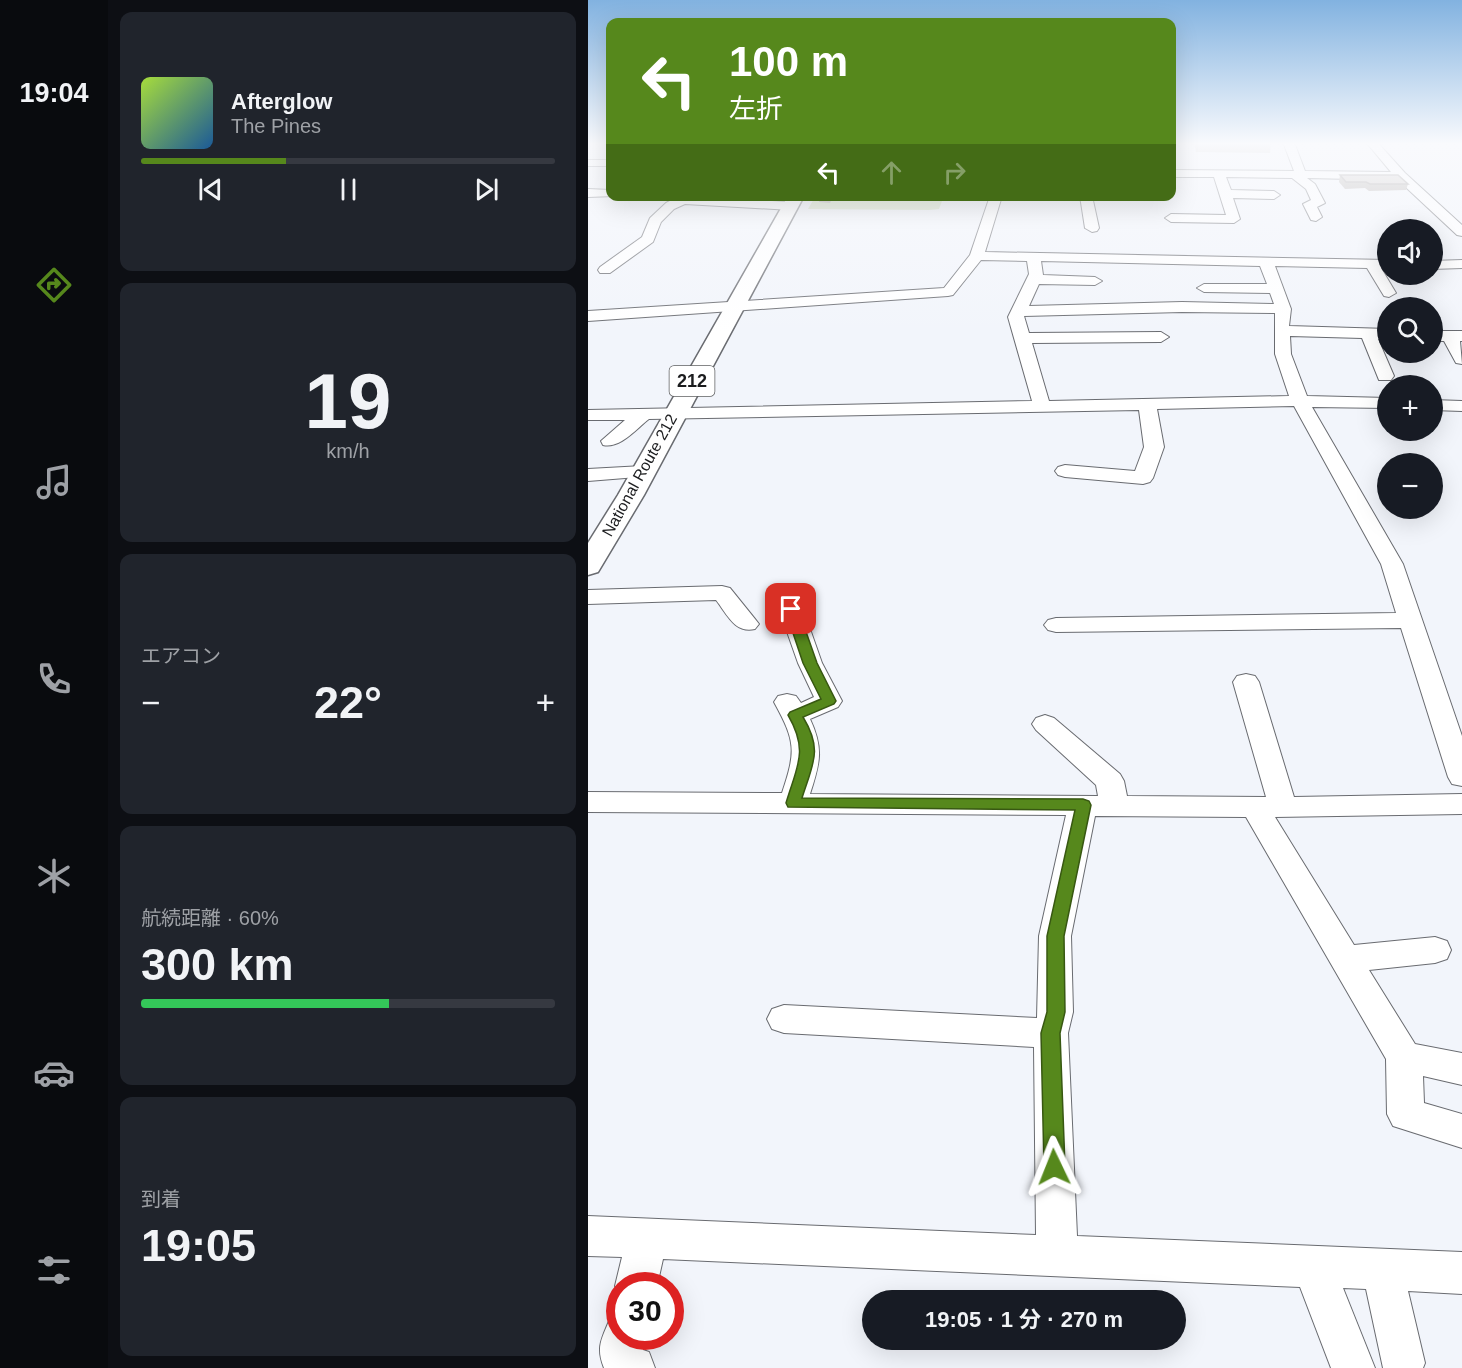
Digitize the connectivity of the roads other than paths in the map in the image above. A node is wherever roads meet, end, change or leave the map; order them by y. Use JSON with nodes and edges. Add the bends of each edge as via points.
{"nodes":[{"id":1,"x":670,"y":206,"type":"edge"},
{"id":2,"x":791,"y":206,"type":"edge"},
{"id":3,"x":993,"y":206,"type":"edge"},
{"id":4,"x":1088,"y":206,"type":"edge"},
{"id":5,"x":1230,"y":206,"type":"edge"},
{"id":6,"x":1310,"y":206,"type":"edge"},
{"id":7,"x":1434,"y":206,"type":"edge"},
{"id":8,"x":1316,"y":217,"type":"dead end"},
{"id":9,"x":1171,"y":218,"type":"dead end"},
{"id":10,"x":1092,"y":228,"type":"dead end"},
{"id":11,"x":1462,"y":232,"type":"edge"},
{"id":12,"x":1039,"y":255,"type":"junction"},
{"id":13,"x":977,"y":256,"type":"junction"},
{"id":14,"x":1266,"y":262,"type":"junction"},
{"id":15,"x":1371,"y":263,"type":"junction"},
{"id":16,"x":1377,"y":263,"type":"edge"},
{"id":17,"x":1462,"y":264,"type":"edge"},
{"id":18,"x":1443,"y":265,"type":"edge"},
{"id":19,"x":605,"y":270,"type":"dead end"},
{"id":20,"x":1034,"y":279,"type":"junction"},
{"id":21,"x":1095,"y":281,"type":"dead end"},
{"id":22,"x":1204,"y":288,"type":"dead end"},
{"id":23,"x":1276,"y":289,"type":"junction"},
{"id":24,"x":1389,"y":293,"type":"dead end"},
{"id":25,"x":734,"y":307,"type":"junction"},
{"id":26,"x":1282,"y":309,"type":"junction"},
{"id":27,"x":1019,"y":311,"type":"junction"},
{"id":28,"x":588,"y":316,"type":"edge"},
{"id":29,"x":1281,"y":331,"type":"junction"},
{"id":30,"x":1368,"y":334,"type":"junction"},
{"id":31,"x":1377,"y":334,"type":"edge"},
{"id":32,"x":1448,"y":336,"type":"edge"},
{"id":33,"x":1023,"y":338,"type":"junction"},
{"id":34,"x":1152,"y":342,"type":"dead end"},
{"id":35,"x":1462,"y":359,"type":"edge"},
{"id":36,"x":1385,"y":375,"type":"edge"},
{"id":37,"x":1300,"y":401,"type":"junction"},
{"id":38,"x":1147,"y":404,"type":"junction"},
{"id":39,"x":1377,"y":404,"type":"edge"},
{"id":40,"x":1443,"y":405,"type":"edge"},
{"id":41,"x":1041,"y":406,"type":"junction"},
{"id":42,"x":1462,"y":406,"type":"edge"},
{"id":43,"x":644,"y":414,"type":"junction"},
{"id":44,"x":674,"y":414,"type":"junction"},
{"id":45,"x":588,"y":415,"type":"edge"},
{"id":46,"x":610,"y":441,"type":"dead end"},
{"id":47,"x":1065,"y":471,"type":"dead end"},
{"id":48,"x":643,"y":472,"type":"junction"},
{"id":49,"x":588,"y":475,"type":"edge"},
{"id":50,"x":588,"y":566,"type":"edge"},
{"id":51,"x":795,"y":592,"type":"dead end"},
{"id":52,"x":588,"y":597,"type":"edge"},
{"id":53,"x":1411,"y":621,"type":"junction"},
{"id":54,"x":747,"y":624,"type":"dead end"},
{"id":55,"x":1056,"y":626,"type":"dead end"},
{"id":56,"x":1245,"y":682,"type":"dead end"},
{"id":57,"x":1045,"y":724,"type":"dead end"},
{"id":58,"x":1462,"y":777,"type":"edge"},
{"id":59,"x":793,"y":803,"type":"junction"},
{"id":60,"x":1462,"y":804,"type":"edge"},
{"id":61,"x":590,"y":805,"type":"edge"},
{"id":62,"x":1099,"y":805,"type":"junction"},
{"id":63,"x":1269,"y":806,"type":"junction"},
{"id":64,"x":1435,"y":950,"type":"dead end"},
{"id":65,"x":1346,"y":959,"type":"junction"},
{"id":66,"x":784,"y":1019,"type":"dead end"},
{"id":67,"x":1051,"y":1033,"type":"junction"},
{"id":68,"x":1404,"y":1057,"type":"junction"},
{"id":69,"x":1462,"y":1069,"type":"edge"},
{"id":70,"x":1462,"y":1131,"type":"edge"},
{"id":71,"x":588,"y":1236,"type":"edge"},
{"id":72,"x":647,"y":1238,"type":"junction"},
{"id":73,"x":1057,"y":1256,"type":"junction"},
{"id":74,"x":1313,"y":1266,"type":"junction"},
{"id":75,"x":1382,"y":1269,"type":"junction"},
{"id":76,"x":639,"y":1272,"type":"edge"},
{"id":77,"x":1462,"y":1273,"type":"edge"},
{"id":78,"x":621,"y":1350,"type":"edge"},
{"id":79,"x":1403,"y":1364,"type":"dead end"},
{"id":80,"x":633,"y":1368,"type":"edge"},
{"id":81,"x":1353,"y":1368,"type":"edge"}],
"edges":[{"from":1,"to":19,"type":"street","via":[[655,221],[648,239]]},
{"from":2,"to":25,"type":"highway","name":"National Route 212","number":"212"},
{"from":3,"to":13,"type":"street"},
{"from":4,"to":10,"type":"street"},
{"from":5,"to":9,"type":"street","via":[[1234,219]]},
{"from":6,"to":8,"type":"street"},
{"from":7,"to":11,"type":"street"},
{"from":12,"to":13,"type":"street"},
{"from":12,"to":14,"type":"street"},
{"from":12,"to":20,"type":"street"},
{"from":13,"to":25,"type":"street","via":[[948,292]]},
{"from":14,"to":15,"type":"street"},
{"from":14,"to":23,"type":"street"},
{"from":15,"to":16,"type":"street"},
{"from":15,"to":24,"type":"street"},
{"from":17,"to":18,"type":"street"},
{"from":20,"to":21,"type":"street"},
{"from":20,"to":27,"type":"street"},
{"from":22,"to":23,"type":"street"},
{"from":23,"to":26,"type":"street"},
{"from":25,"to":28,"type":"street"},
{"from":25,"to":44,"type":"highway","name":"National Route 212","number":"212"},
{"from":26,"to":27,"type":"street"},
{"from":26,"to":29,"type":"street"},
{"from":27,"to":33,"type":"street","via":[[1016,317]]},
{"from":29,"to":30,"type":"street"},
{"from":29,"to":37,"type":"street","via":[[1283,354]]},
{"from":30,"to":31,"type":"street"},
{"from":30,"to":36,"type":"street"},
{"from":32,"to":35,"type":"street"},
{"from":33,"to":34,"type":"street"},
{"from":33,"to":41,"type":"street"},
{"from":37,"to":38,"type":"street"},
{"from":37,"to":39,"type":"street"},
{"from":37,"to":53,"type":"street","via":[[1392,564]]},
{"from":38,"to":41,"type":"street"},
{"from":38,"to":47,"type":"street","via":[[1154,447],[1143,478]]},
{"from":40,"to":42,"type":"street"},
{"from":41,"to":44,"type":"street"},
{"from":43,"to":44,"type":"street"},
{"from":43,"to":45,"type":"street"},
{"from":43,"to":46,"type":"street"},
{"from":44,"to":48,"type":"highway","name":"National Route 212","number":"212"},
{"from":48,"to":49,"type":"street"},
{"from":48,"to":50,"type":"highway","name":"National Route 212","number":"212"},
{"from":51,"to":59,"type":"street","via":[[791,609],[810,663],[829,701],[791,708],[805,732],[808,753]]},
{"from":52,"to":54,"type":"street","via":[[722,593]]},
{"from":53,"to":55,"type":"street"},
{"from":53,"to":58,"type":"street"},
{"from":56,"to":63,"type":"street"},
{"from":57,"to":62,"type":"street","via":[[1110,781]]},
{"from":59,"to":61,"type":"street"},
{"from":59,"to":62,"type":"street"},
{"from":60,"to":63,"type":"street"},
{"from":62,"to":63,"type":"street"},
{"from":62,"to":67,"type":"street","via":[[1056,936],[1056,1012]]},
{"from":63,"to":65,"type":"street"},
{"from":64,"to":65,"type":"street"},
{"from":65,"to":68,"type":"street"},
{"from":66,"to":67,"type":"street"},
{"from":67,"to":73,"type":"street"},
{"from":68,"to":69,"type":"street"},
{"from":68,"to":70,"type":"street","via":[[1406,1114]]},
{"from":71,"to":72,"type":"street"},
{"from":72,"to":73,"type":"street"},
{"from":72,"to":76,"type":"street"},
{"from":73,"to":74,"type":"street"},
{"from":74,"to":75,"type":"street"},
{"from":74,"to":81,"type":"street"},
{"from":75,"to":77,"type":"street"},
{"from":75,"to":79,"type":"street"},
{"from":78,"to":80,"type":"street","via":[[626,1367]]}]}
